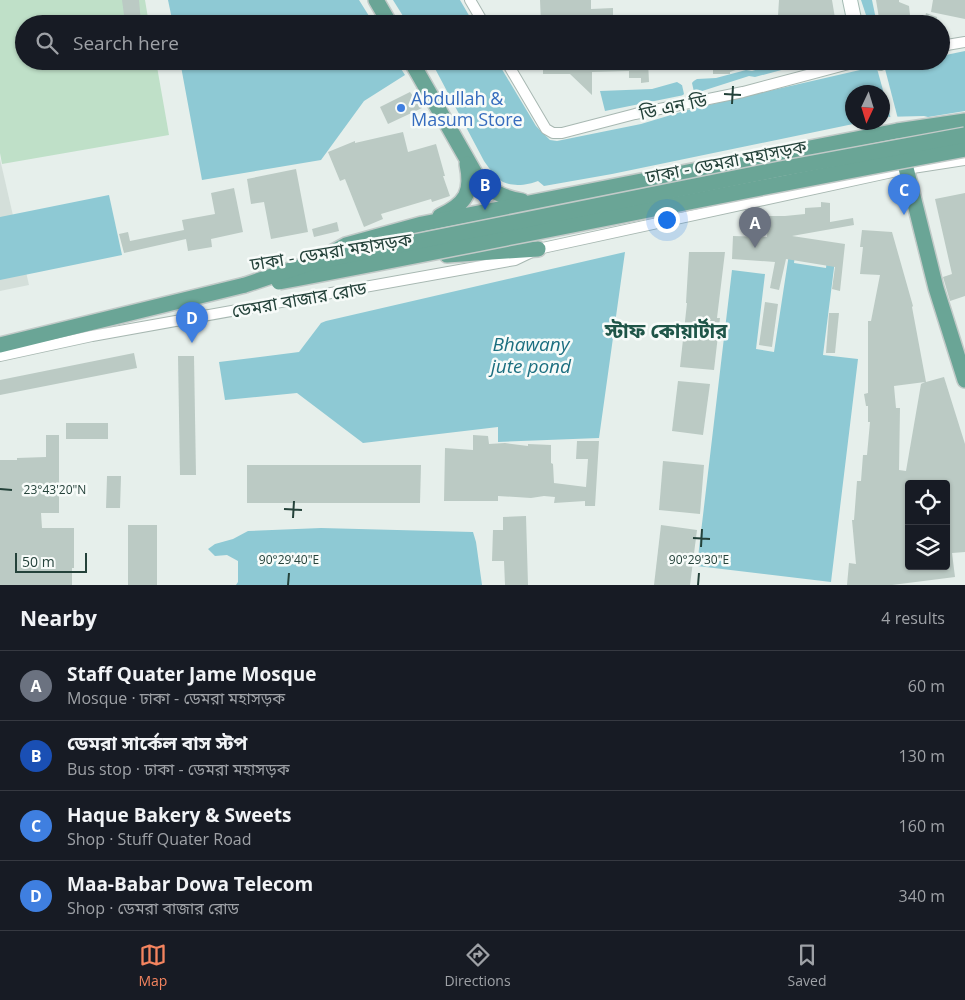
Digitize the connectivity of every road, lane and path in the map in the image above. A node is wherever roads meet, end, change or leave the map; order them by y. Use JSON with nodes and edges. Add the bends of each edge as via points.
{"nodes":[{"id":1,"x":376,"y":0,"type":"edge"},
{"id":2,"x":470,"y":0,"type":"edge"},
{"id":3,"x":850,"y":0,"type":"edge"},
{"id":4,"x":385,"y":15,"type":"edge"},
{"id":5,"x":479,"y":15,"type":"edge"},
{"id":6,"x":853,"y":15,"type":"edge"},
{"id":7,"x":965,"y":42,"type":"edge"},
{"id":8,"x":950,"y":44,"type":"edge"},
{"id":9,"x":416,"y":70,"type":"edge"},
{"id":10,"x":511,"y":70,"type":"edge"},
{"id":11,"x":826,"y":70,"type":"edge"},
{"id":12,"x":965,"y":121,"type":"edge"},
{"id":13,"x":896,"y":127,"type":"junction"},
{"id":14,"x":965,"y":135,"type":"edge"},
{"id":15,"x":965,"y":149,"type":"edge"},
{"id":16,"x":466,"y":160,"type":"junction"},
{"id":17,"x":965,"y":160,"type":"edge"},
{"id":18,"x":906,"y":169,"type":"junction"},
{"id":19,"x":530,"y":202,"type":"junction"},
{"id":20,"x":422,"y":224,"type":"junction"},
{"id":21,"x":538,"y":249,"type":"junction"},
{"id":22,"x":414,"y":257,"type":"junction"},
{"id":23,"x":314,"y":262,"type":"junction"},
{"id":24,"x":245,"y":285,"type":"junction"},
{"id":25,"x":0,"y":345,"type":"edge"},
{"id":26,"x":0,"y":356,"type":"edge"},
{"id":27,"x":965,"y":380,"type":"edge"}],
"edges":[{"from":1,"to":4,"type":"main road"},
{"from":2,"to":5,"type":"street"},
{"from":3,"to":6,"type":"street"},
{"from":7,"to":8,"type":"street"},
{"from":9,"to":16,"type":"main road"},
{"from":10,"to":11,"type":"street","name":"ডি এন ডি","via":[[546,129],[553,133],[743,92]]},
{"from":12,"to":13,"type":"main road"},
{"from":13,"to":18,"type":"main road"},
{"from":13,"to":19,"type":"main road"},
{"from":14,"to":23,"type":"main road","name":"ঢাকা - ডেমরা মহাসড়ক","bridge":true},
{"from":15,"to":22,"type":"main road","name":"ঢাকা - ডেমরা মহাসড়ক","bridge":true},
{"from":16,"to":19,"type":"main road","via":[[488,189],[509,199]]},
{"from":16,"to":20,"type":"main road","via":[[470,187],[466,196],[454,209]]},
{"from":17,"to":18,"type":"street","name":"ডেমরা বাজার রোড"},
{"from":18,"to":21,"type":"street","name":"ডেমরা বাজার রোড"},
{"from":18,"to":27,"type":"main road","via":[[936,288]]},
{"from":19,"to":20,"type":"main road"},
{"from":20,"to":23,"type":"main road","via":[[346,245]]},
{"from":21,"to":22,"type":"main road"},
{"from":21,"to":26,"type":"street","name":"ডেমরা বাজার রোড","via":[[516,260],[92,336]]},
{"from":22,"to":24,"type":"main road","name":"ঢাকা - ডেমরা মহাসড়ক","bridge":true},
{"from":23,"to":24,"type":"main road","name":"ঢাকা - ডেমরা মহাসড়ক","bridge":true},
{"from":24,"to":25,"type":"main road"}]}
